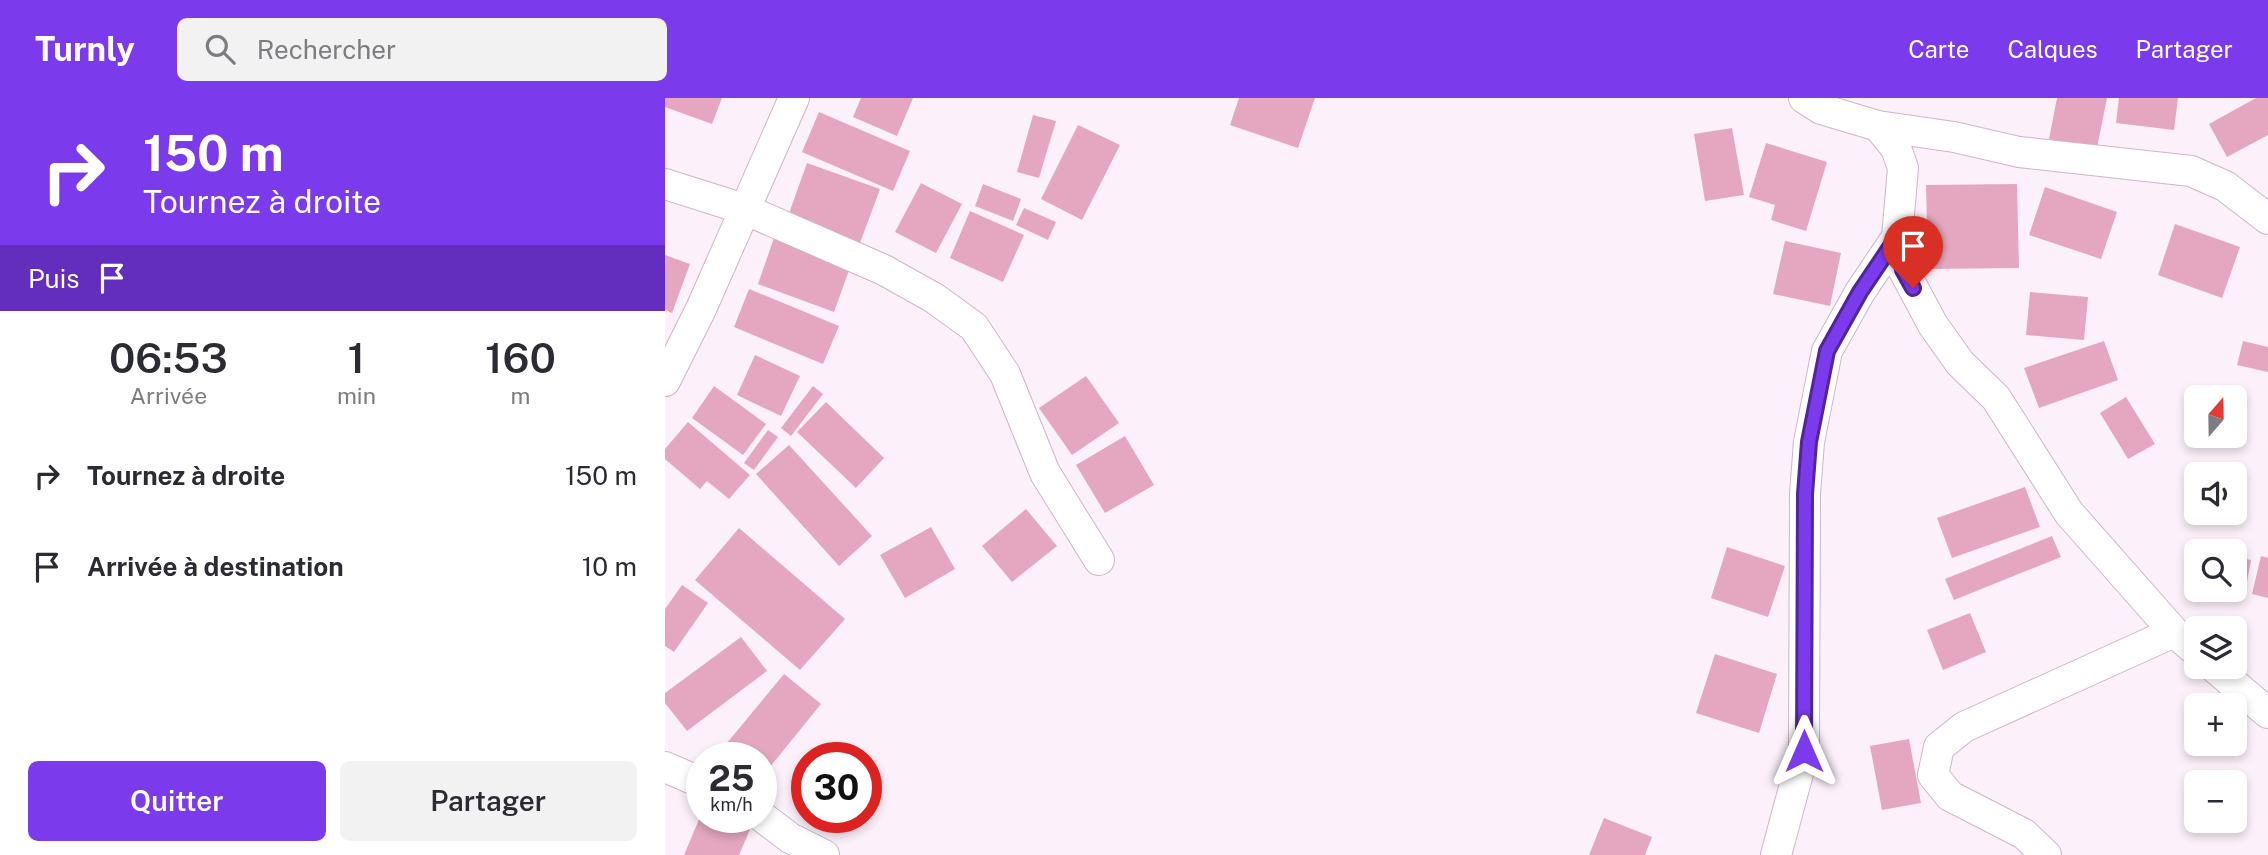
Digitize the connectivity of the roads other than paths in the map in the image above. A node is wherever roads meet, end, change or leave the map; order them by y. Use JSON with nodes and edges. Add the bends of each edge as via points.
{"nodes":[{"id":1,"x":794,"y":98,"type":"edge"},
{"id":2,"x":1804,"y":98,"type":"edge"},
{"id":3,"x":1878,"y":126,"type":"junction"},
{"id":4,"x":665,"y":184,"type":"edge"},
{"id":5,"x":744,"y":209,"type":"junction"},
{"id":6,"x":2268,"y":219,"type":"edge"},
{"id":7,"x":1897,"y":237,"type":"junction"},
{"id":8,"x":665,"y":381,"type":"edge"},
{"id":9,"x":1099,"y":560,"type":"dead end"},
{"id":10,"x":2184,"y":641,"type":"edge"},
{"id":11,"x":2184,"y":642,"type":"edge"},
{"id":12,"x":2228,"y":679,"type":"edge"},
{"id":13,"x":2268,"y":713,"type":"edge"},
{"id":14,"x":665,"y":767,"type":"edge"},
{"id":15,"x":686,"y":776,"type":"edge"},
{"id":16,"x":777,"y":828,"type":"edge"},
{"id":17,"x":824,"y":855,"type":"edge"},
{"id":18,"x":1776,"y":855,"type":"edge"},
{"id":19,"x":2046,"y":855,"type":"edge"}],
"edges":[{"from":1,"to":5,"type":"street"},
{"from":2,"to":3,"type":"street","via":[[1821,109]]},
{"from":3,"to":6,"type":"street","via":[[2019,152],[2191,171],[2225,186]]},
{"from":3,"to":7,"type":"street","via":[[1896,148],[1903,168]]},
{"from":4,"to":5,"type":"street"},
{"from":5,"to":8,"type":"street"},
{"from":5,"to":9,"type":"street","via":[[884,270],[974,327],[1005,374],[1045,473]]},
{"from":7,"to":10,"type":"street","via":[[1903,270],[1960,363],[1996,398],[2069,513]]},
{"from":7,"to":18,"type":"street","via":[[1827,351],[1809,442],[1804,751]]},
{"from":11,"to":19,"type":"street","via":[[1964,727],[1939,747],[1933,775],[1950,796],[2025,834]]},
{"from":12,"to":13,"type":"street"},
{"from":14,"to":15,"type":"street"},
{"from":16,"to":17,"type":"street"}]}
